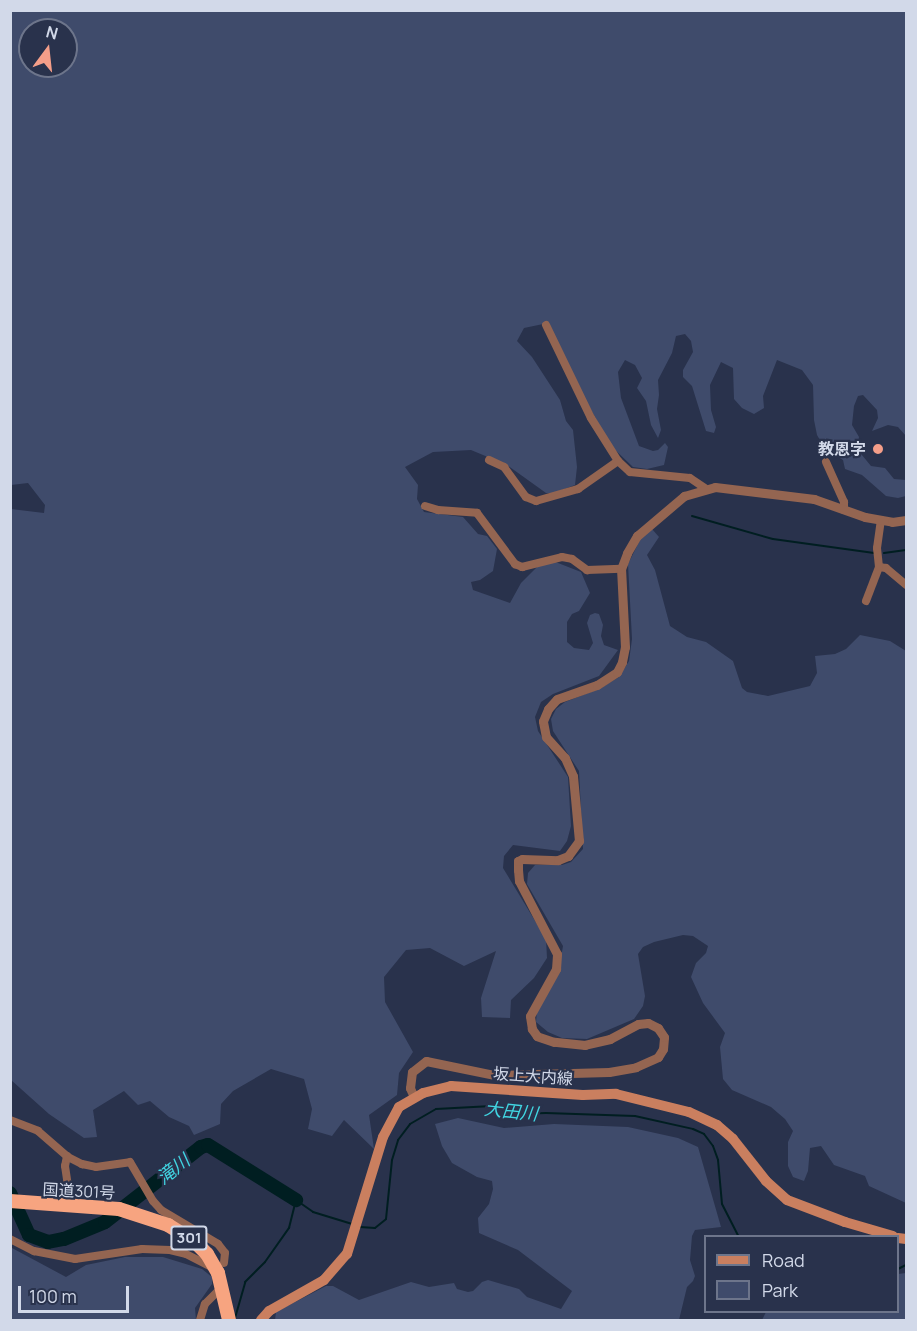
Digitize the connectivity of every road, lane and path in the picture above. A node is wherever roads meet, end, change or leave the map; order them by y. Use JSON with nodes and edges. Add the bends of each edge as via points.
{"nodes":[{"id":1,"x":546,"y":325,"type":"dead end"},
{"id":2,"x":489,"y":460,"type":"dead end"},
{"id":3,"x":618,"y":461,"type":"junction"},
{"id":4,"x":826,"y":462,"type":"dead end"},
{"id":5,"x":705,"y":488,"type":"junction"},
{"id":6,"x":425,"y":506,"type":"dead end"},
{"id":7,"x":844,"y":510,"type":"junction"},
{"id":8,"x":906,"y":519,"type":"edge"},
{"id":9,"x":881,"y":520,"type":"junction"},
{"id":10,"x":879,"y":567,"type":"junction"},
{"id":11,"x":621,"y":569,"type":"junction"},
{"id":12,"x":906,"y":585,"type":"edge"},
{"id":13,"x":866,"y":601,"type":"dead end"},
{"id":14,"x":414,"y":1097,"type":"junction"},
{"id":15,"x":10,"y":1120,"type":"edge"},
{"id":16,"x":67,"y":1156,"type":"junction"},
{"id":17,"x":10,"y":1201,"type":"edge"},
{"id":18,"x":70,"y":1206,"type":"junction"},
{"id":19,"x":890,"y":1235,"type":"edge"},
{"id":20,"x":10,"y":1239,"type":"edge"},
{"id":21,"x":220,"y":1266,"type":"junction"},
{"id":22,"x":222,"y":1288,"type":"junction"},
{"id":23,"x":200,"y":1320,"type":"edge"},
{"id":24,"x":229,"y":1320,"type":"edge"},
{"id":25,"x":261,"y":1320,"type":"edge"}],
"edges":[{"from":1,"to":3,"type":"street","via":[[591,418]]},
{"from":2,"to":3,"type":"street","via":[[504,467],[526,497],[536,501],[578,489]]},
{"from":3,"to":5,"type":"street","via":[[630,472],[690,478]]},
{"from":4,"to":7,"type":"street"},
{"from":5,"to":7,"type":"street","via":[[723,486],[804,497]]},
{"from":5,"to":11,"type":"street","via":[[684,496],[637,537]]},
{"from":6,"to":11,"type":"street","via":[[477,513],[515,564],[522,567],[562,557],[587,570]]},
{"from":7,"to":9,"type":"street"},
{"from":8,"to":9,"type":"street"},
{"from":9,"to":10,"type":"street"},
{"from":10,"to":12,"type":"street"},
{"from":10,"to":13,"type":"street"},
{"from":11,"to":14,"type":"street","via":[[625,647],[617,672],[597,685],[557,699],[543,721],[546,736],[573,776],[579,841],[568,856],[551,860],[522,858],[517,865],[519,881],[557,954],[556,969],[530,1016],[530,1024],[537,1036],[544,1039],[585,1045],[648,1023],[664,1037],[663,1049],[658,1057],[636,1067],[609,1072],[494,1075],[426,1061],[412,1072]]},
{"from":14,"to":19,"type":"main road","name":"坂上大内線","via":[[451,1086],[616,1094],[690,1112],[730,1136],[765,1181],[787,1200]]},
{"from":14,"to":25,"type":"main road","name":"坂上大内線","via":[[399,1107],[386,1128],[347,1254],[329,1276],[269,1311]]},
{"from":15,"to":16,"type":"street","via":[[38,1131]]},
{"from":16,"to":18,"type":"street"},
{"from":16,"to":21,"type":"street","via":[[96,1167],[130,1162],[161,1210],[218,1244],[225,1253]]},
{"from":17,"to":18,"type":"highway","name":"国道301号","number":"301"},
{"from":18,"to":21,"type":"highway","name":"国道301号","number":"301","via":[[99,1206],[155,1219],[195,1242]]},
{"from":20,"to":21,"type":"street","via":[[34,1251],[75,1259],[142,1249],[170,1250]]},
{"from":21,"to":22,"type":"highway","name":"国道301号","number":"301"},
{"from":22,"to":23,"type":"street","via":[[205,1304]]},
{"from":22,"to":24,"type":"highway","name":"国道301号","number":"301"}]}
